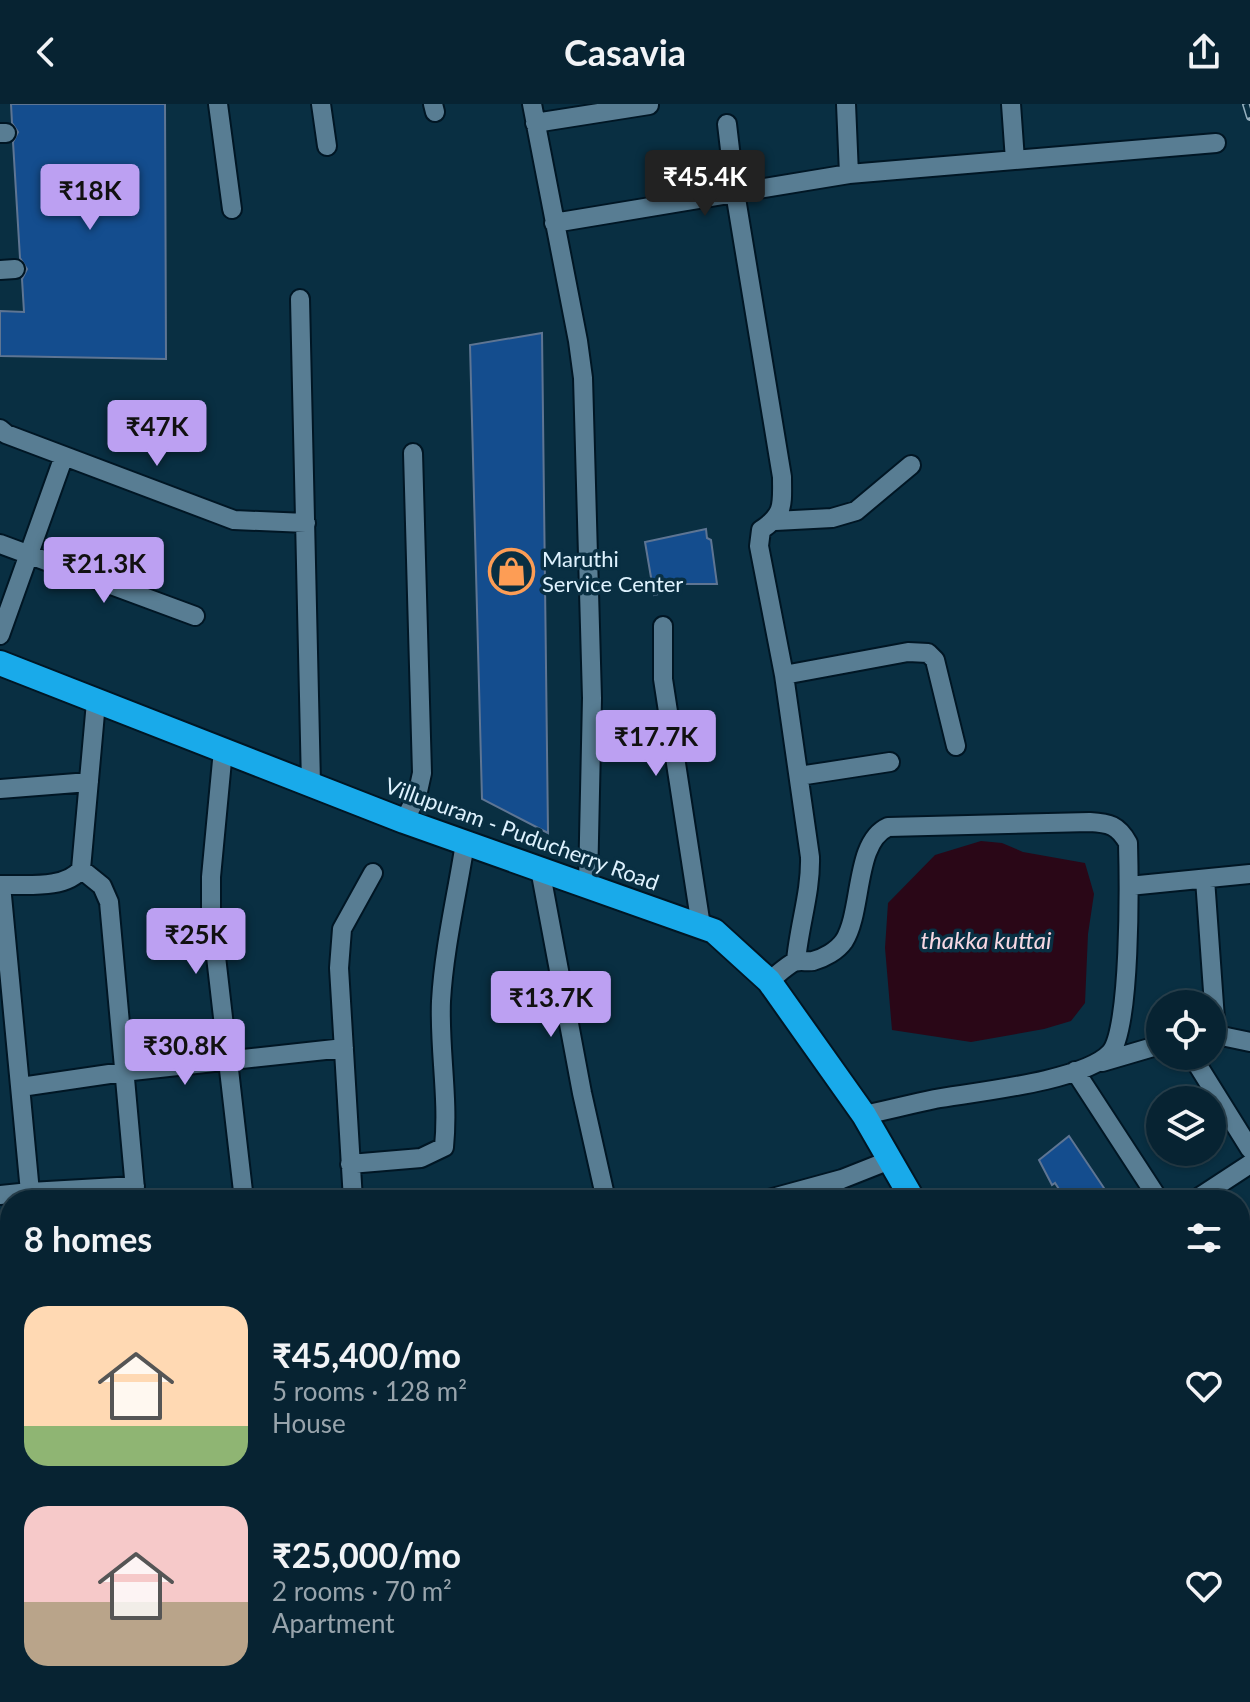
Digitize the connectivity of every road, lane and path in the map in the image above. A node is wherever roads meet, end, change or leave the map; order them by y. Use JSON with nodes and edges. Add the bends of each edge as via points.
{"nodes":[{"id":1,"x":218,"y":104,"type":"edge"},
{"id":2,"x":321,"y":104,"type":"edge"},
{"id":3,"x":532,"y":104,"type":"edge"},
{"id":4,"x":846,"y":104,"type":"edge"},
{"id":5,"x":1011,"y":104,"type":"edge"},
{"id":6,"x":649,"y":105,"type":"edge"},
{"id":7,"x":535,"y":123,"type":"junction"},
{"id":8,"x":727,"y":124,"type":"dead end"},
{"id":9,"x":1216,"y":143,"type":"dead end"},
{"id":10,"x":327,"y":146,"type":"dead end"},
{"id":11,"x":1015,"y":160,"type":"junction"},
{"id":12,"x":849,"y":174,"type":"junction"},
{"id":13,"x":735,"y":192,"type":"junction"},
{"id":14,"x":232,"y":209,"type":"dead end"},
{"id":15,"x":554,"y":223,"type":"junction"},
{"id":16,"x":300,"y":299,"type":"dead end"},
{"id":17,"x":0,"y":429,"type":"edge"},
{"id":18,"x":413,"y":453,"type":"dead end"},
{"id":19,"x":64,"y":456,"type":"junction"},
{"id":20,"x":911,"y":465,"type":"dead end"},
{"id":21,"x":775,"y":521,"type":"junction"},
{"id":22,"x":306,"y":523,"type":"junction"},
{"id":23,"x":0,"y":544,"type":"edge"},
{"id":24,"x":29,"y":554,"type":"junction"},
{"id":25,"x":195,"y":616,"type":"dead end"},
{"id":26,"x":663,"y":626,"type":"dead end"},
{"id":27,"x":0,"y":635,"type":"edge"},
{"id":28,"x":0,"y":663,"type":"edge"},
{"id":29,"x":784,"y":675,"type":"junction"},
{"id":30,"x":96,"y":702,"type":"junction"},
{"id":31,"x":956,"y":746,"type":"dead end"},
{"id":32,"x":223,"y":750,"type":"junction"},
{"id":33,"x":890,"y":762,"type":"dead end"},
{"id":34,"x":799,"y":776,"type":"junction"},
{"id":35,"x":89,"y":782,"type":"junction"},
{"id":36,"x":311,"y":784,"type":"junction"},
{"id":37,"x":0,"y":789,"type":"edge"},
{"id":38,"x":404,"y":821,"type":"junction"},
{"id":39,"x":465,"y":843,"type":"junction"},
{"id":40,"x":81,"y":869,"type":"junction"},
{"id":41,"x":540,"y":869,"type":"junction"},
{"id":42,"x":373,"y":873,"type":"dead end"},
{"id":43,"x":1250,"y":874,"type":"edge"},
{"id":44,"x":1205,"y":879,"type":"junction"},
{"id":45,"x":0,"y":885,"type":"edge"},
{"id":46,"x":588,"y":885,"type":"junction"},
{"id":47,"x":1129,"y":886,"type":"junction"},
{"id":48,"x":701,"y":926,"type":"junction"},
{"id":49,"x":796,"y":961,"type":"junction"},
{"id":50,"x":769,"y":981,"type":"junction"},
{"id":51,"x":1211,"y":990,"type":"edge"},
{"id":52,"x":1226,"y":1037,"type":"edge"},
{"id":53,"x":1250,"y":1042,"type":"edge"},
{"id":54,"x":344,"y":1048,"type":"junction"},
{"id":55,"x":1146,"y":1049,"type":"edge"},
{"id":56,"x":227,"y":1061,"type":"junction"},
{"id":57,"x":1096,"y":1064,"type":"junction"},
{"id":58,"x":1201,"y":1070,"type":"edge"},
{"id":59,"x":1075,"y":1071,"type":"junction"},
{"id":60,"x":123,"y":1072,"type":"junction"},
{"id":61,"x":21,"y":1087,"type":"junction"},
{"id":62,"x":864,"y":1115,"type":"junction"},
{"id":63,"x":1250,"y":1149,"type":"edge"},
{"id":64,"x":890,"y":1160,"type":"junction"},
{"id":65,"x":350,"y":1164,"type":"junction"},
{"id":66,"x":1250,"y":1164,"type":"edge"},
{"id":67,"x":30,"y":1190,"type":"edge"},
{"id":68,"x":136,"y":1190,"type":"edge"},
{"id":69,"x":243,"y":1190,"type":"edge"},
{"id":70,"x":352,"y":1190,"type":"edge"},
{"id":71,"x":604,"y":1190,"type":"edge"},
{"id":72,"x":802,"y":1190,"type":"edge"},
{"id":73,"x":907,"y":1190,"type":"edge"},
{"id":74,"x":1152,"y":1190,"type":"edge"},
{"id":75,"x":1210,"y":1190,"type":"edge"}],
"edges":[{"from":1,"to":14,"type":"street"},
{"from":2,"to":10,"type":"street"},
{"from":3,"to":7,"type":"street"},
{"from":4,"to":12,"type":"street"},
{"from":5,"to":11,"type":"street"},
{"from":6,"to":7,"type":"street"},
{"from":7,"to":15,"type":"street"},
{"from":8,"to":13,"type":"street"},
{"from":9,"to":11,"type":"street"},
{"from":11,"to":12,"type":"street"},
{"from":12,"to":13,"type":"street"},
{"from":13,"to":15,"type":"street"},
{"from":13,"to":21,"type":"street","via":[[778,447],[782,508]]},
{"from":15,"to":46,"type":"street","via":[[583,378],[592,698]]},
{"from":16,"to":22,"type":"street"},
{"from":17,"to":19,"type":"street"},
{"from":18,"to":38,"type":"street","via":[[422,773]]},
{"from":19,"to":22,"type":"street","via":[[234,520]]},
{"from":19,"to":24,"type":"street"},
{"from":20,"to":21,"type":"street","via":[[856,511],[832,518]]},
{"from":21,"to":29,"type":"street","via":[[761,530],[759,546]]},
{"from":22,"to":36,"type":"street"},
{"from":23,"to":24,"type":"street"},
{"from":24,"to":25,"type":"street"},
{"from":24,"to":27,"type":"street"},
{"from":26,"to":48,"type":"street","via":[[665,693]]},
{"from":28,"to":30,"type":"highway","name":"Villupuram - Puducherry Road"},
{"from":29,"to":31,"type":"street","via":[[908,652],[928,653],[935,660]]},
{"from":29,"to":34,"type":"street"},
{"from":30,"to":32,"type":"highway","name":"Villupuram - Puducherry Road"},
{"from":30,"to":35,"type":"street"},
{"from":32,"to":36,"type":"highway","name":"Villupuram - Puducherry Road"},
{"from":32,"to":56,"type":"street","via":[[210,904]]},
{"from":33,"to":34,"type":"street"},
{"from":34,"to":49,"type":"street","via":[[811,880]]},
{"from":35,"to":37,"type":"street"},
{"from":35,"to":40,"type":"street"},
{"from":36,"to":38,"type":"highway","name":"Villupuram - Puducherry Road"},
{"from":38,"to":39,"type":"highway","name":"Villupuram - Puducherry Road"},
{"from":39,"to":41,"type":"highway","name":"Villupuram - Puducherry Road"},
{"from":39,"to":65,"type":"street","via":[[442,997],[444,1147],[421,1158]]},
{"from":40,"to":45,"type":"street","via":[[56,882]]},
{"from":40,"to":60,"type":"street","via":[[102,886],[109,902]]},
{"from":41,"to":46,"type":"highway","name":"Villupuram - Puducherry Road"},
{"from":41,"to":71,"type":"street"},
{"from":42,"to":54,"type":"street","via":[[342,929]]},
{"from":43,"to":44,"type":"street"},
{"from":44,"to":47,"type":"street"},
{"from":44,"to":51,"type":"street"},
{"from":45,"to":61,"type":"street"},
{"from":46,"to":48,"type":"highway","name":"Villupuram - Puducherry Road"},
{"from":47,"to":49,"type":"street","via":[[1128,843],[1108,823],[888,827],[869,846],[844,940],[831,953]]},
{"from":47,"to":57,"type":"street","via":[[1120,1028],[1112,1052]]},
{"from":48,"to":50,"type":"highway","name":"Villupuram - Puducherry Road","via":[[714,931]]},
{"from":49,"to":50,"type":"street"},
{"from":50,"to":62,"type":"highway","name":"Villupuram - Puducherry Road"},
{"from":52,"to":53,"type":"street"},
{"from":54,"to":56,"type":"street"},
{"from":54,"to":65,"type":"street"},
{"from":55,"to":57,"type":"street"},
{"from":56,"to":60,"type":"street"},
{"from":56,"to":69,"type":"street"},
{"from":57,"to":59,"type":"street"},
{"from":58,"to":63,"type":"street"},
{"from":59,"to":62,"type":"street"},
{"from":59,"to":74,"type":"street"},
{"from":60,"to":61,"type":"street"},
{"from":60,"to":68,"type":"street"},
{"from":61,"to":67,"type":"street"},
{"from":62,"to":64,"type":"highway","name":"Villupuram - Puducherry Road"},
{"from":64,"to":72,"type":"street"},
{"from":64,"to":73,"type":"highway","name":"Villupuram - Puducherry Road"},
{"from":65,"to":70,"type":"street"},
{"from":66,"to":75,"type":"street"}]}
